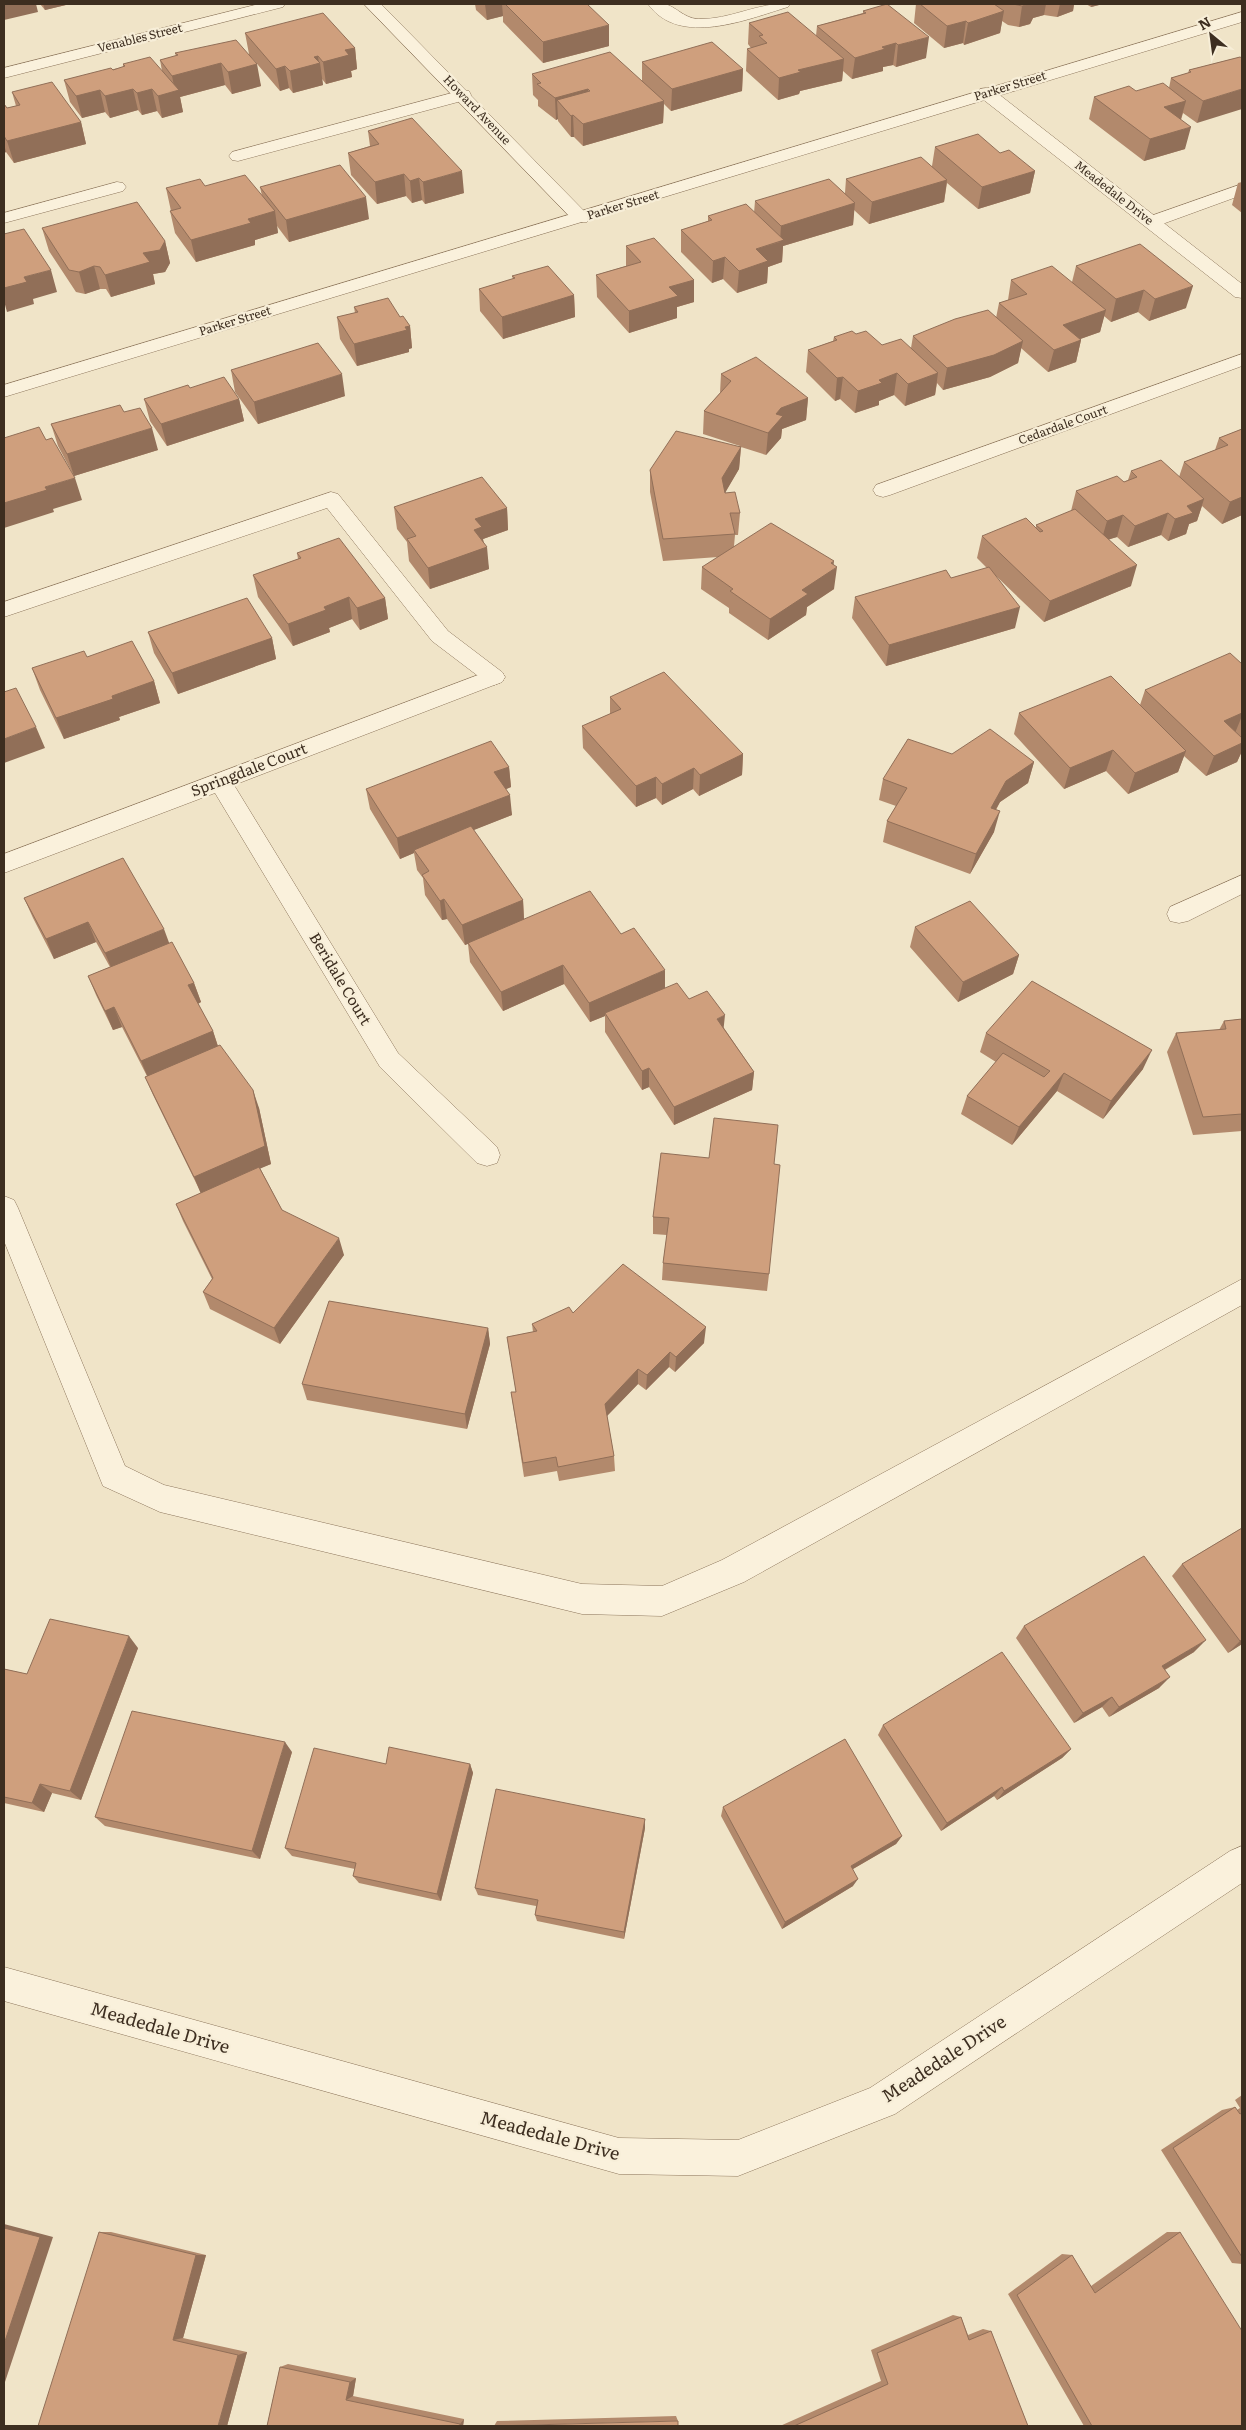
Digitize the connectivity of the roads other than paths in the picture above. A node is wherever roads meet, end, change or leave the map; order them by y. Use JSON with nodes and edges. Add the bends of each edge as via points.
{"nodes":[{"id":1,"x":277,"y":4,"type":"edge"},
{"id":2,"x":372,"y":4,"type":"edge"},
{"id":3,"x":656,"y":4,"type":"edge"},
{"id":4,"x":782,"y":4,"type":"edge"},
{"id":5,"x":1242,"y":17,"type":"edge"},
{"id":6,"x":4,"y":73,"type":"edge"},
{"id":7,"x":986,"y":93,"type":"junction"},
{"id":8,"x":463,"y":95,"type":"junction"},
{"id":9,"x":238,"y":156,"type":"dead end"},
{"id":10,"x":117,"y":187,"type":"dead end"},
{"id":11,"x":1242,"y":190,"type":"edge"},
{"id":12,"x":4,"y":218,"type":"edge"},
{"id":13,"x":581,"y":218,"type":"junction"},
{"id":14,"x":1151,"y":222,"type":"junction"},
{"id":15,"x":1242,"y":293,"type":"edge"},
{"id":16,"x":1242,"y":360,"type":"edge"},
{"id":17,"x":4,"y":391,"type":"edge"},
{"id":18,"x":883,"y":490,"type":"dead end"},
{"id":19,"x":4,"y":610,"type":"edge"},
{"id":20,"x":220,"y":781,"type":"junction"},
{"id":21,"x":4,"y":864,"type":"edge"},
{"id":22,"x":1242,"y":884,"type":"edge"},
{"id":23,"x":1179,"y":914,"type":"dead end"},
{"id":24,"x":487,"y":1155,"type":"dead end"},
{"id":25,"x":4,"y":1208,"type":"edge"},
{"id":26,"x":1242,"y":1291,"type":"edge"},
{"id":27,"x":1242,"y":1862,"type":"edge"},
{"id":28,"x":4,"y":1984,"type":"edge"}],
"edges":[{"from":1,"to":6,"type":"street","name":"Venables Street"},
{"from":2,"to":8,"type":"street","name":"Howard Avenue"},
{"from":3,"to":4,"type":"street","via":[[676,18],[699,23]]},
{"from":5,"to":7,"type":"street","name":"Parker Street"},
{"from":7,"to":13,"type":"street","name":"Parker Street"},
{"from":7,"to":14,"type":"street","name":"Meadedale Drive"},
{"from":8,"to":9,"type":"street"},
{"from":8,"to":13,"type":"street","name":"Howard Avenue"},
{"from":10,"to":12,"type":"street"},
{"from":11,"to":14,"type":"street"},
{"from":13,"to":17,"type":"street","name":"Parker Street"},
{"from":14,"to":15,"type":"street","name":"Meadedale Drive"},
{"from":16,"to":18,"type":"street","name":"Cedardale Court"},
{"from":19,"to":20,"type":"street","name":"Springdale Court","via":[[331,499],[440,636],[494,678]]},
{"from":20,"to":21,"type":"street","name":"Springdale Court"},
{"from":20,"to":24,"type":"street","name":"Beridale Court","via":[[389,1060]]},
{"from":22,"to":23,"type":"street"},
{"from":25,"to":26,"type":"street","via":[[114,1476],[160,1498],[582,1599],[662,1602],[733,1571]]},
{"from":27,"to":28,"type":"street","name":"Meadedale Drive","via":[[882,2101],[738,2158],[619,2156]]}]}
